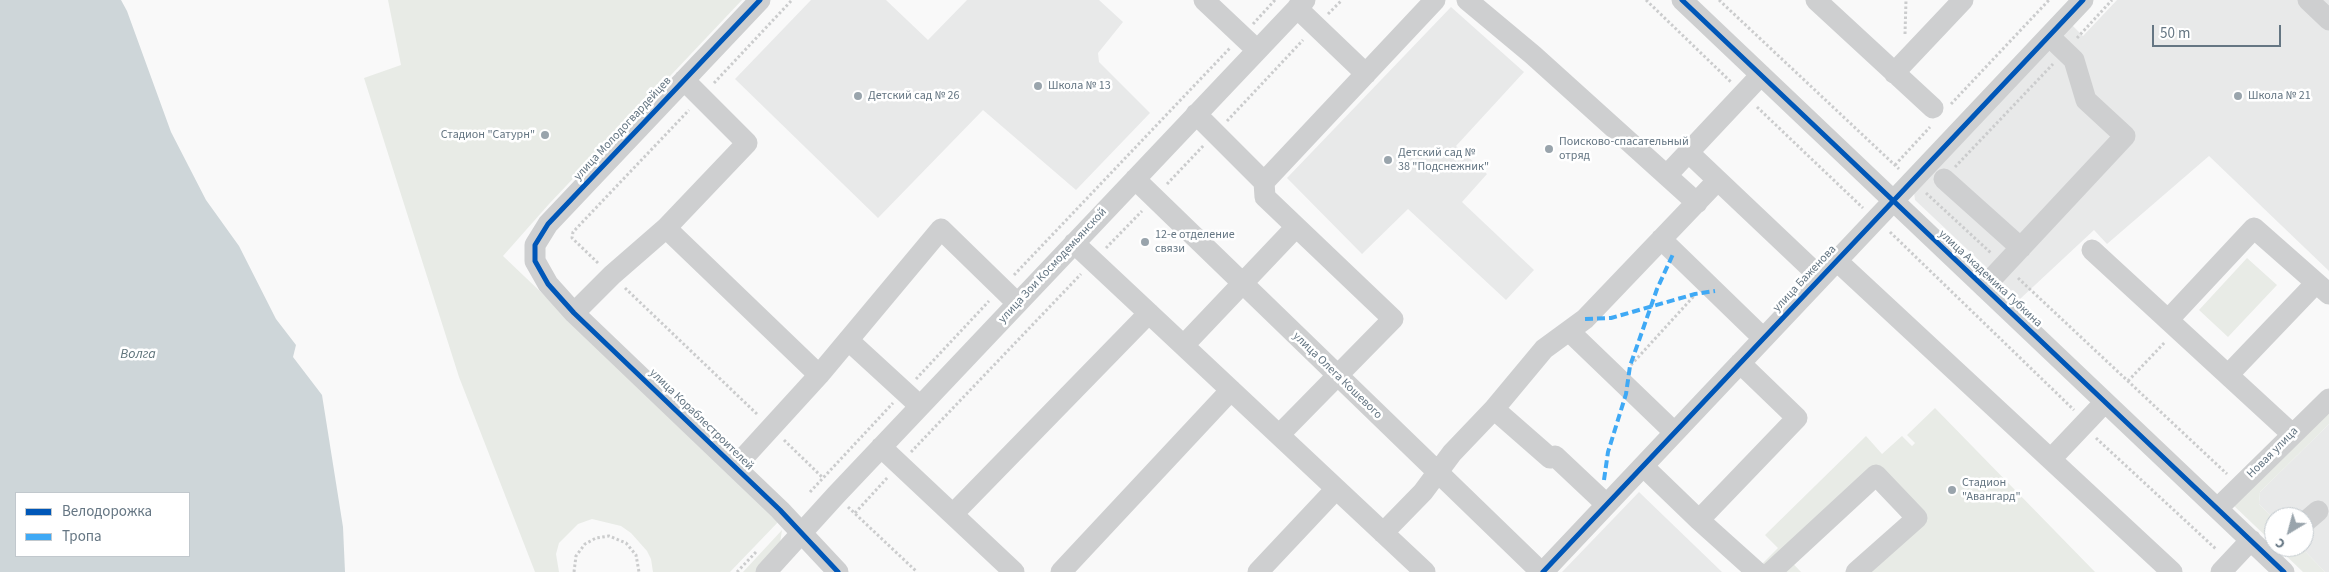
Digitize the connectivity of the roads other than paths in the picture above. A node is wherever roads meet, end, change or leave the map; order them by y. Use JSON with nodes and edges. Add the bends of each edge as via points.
{"nodes":[{"id":1,"x":760,"y":0,"type":"edge"},
{"id":2,"x":1204,"y":0,"type":"edge"},
{"id":3,"x":1435,"y":0,"type":"edge"},
{"id":4,"x":1467,"y":0,"type":"edge"},
{"id":5,"x":1682,"y":0,"type":"edge"},
{"id":6,"x":1816,"y":0,"type":"edge"},
{"id":7,"x":2083,"y":0,"type":"edge"},
{"id":8,"x":2308,"y":0,"type":"edge"},
{"id":9,"x":1301,"y":4,"type":"edge"},
{"id":10,"x":1951,"y":4,"type":"edge"},
{"id":11,"x":2329,"y":20,"type":"edge"},
{"id":12,"x":2049,"y":36,"type":"junction"},
{"id":13,"x":1249,"y":43,"type":"junction"},
{"id":14,"x":1894,"y":73,"type":"junction"},
{"id":15,"x":1366,"y":74,"type":"junction"},
{"id":16,"x":1761,"y":75,"type":"junction"},
{"id":17,"x":684,"y":80,"type":"junction"},
{"id":18,"x":1938,"y":113,"type":"road end"},
{"id":19,"x":1196,"y":114,"type":"junction"},
{"id":20,"x":1688,"y":152,"type":"junction"},
{"id":21,"x":1667,"y":175,"type":"junction"},
{"id":22,"x":1135,"y":179,"type":"junction"},
{"id":23,"x":1944,"y":179,"type":"dead end"},
{"id":24,"x":1717,"y":181,"type":"junction"},
{"id":25,"x":1264,"y":182,"type":"junction"},
{"id":26,"x":1893,"y":200,"type":"junction"},
{"id":27,"x":1696,"y":202,"type":"junction"},
{"id":28,"x":1296,"y":227,"type":"junction"},
{"id":29,"x":666,"y":228,"type":"junction"},
{"id":30,"x":1661,"y":239,"type":"junction"},
{"id":31,"x":1074,"y":243,"type":"junction"},
{"id":32,"x":2021,"y":248,"type":"junction"},
{"id":33,"x":2092,"y":250,"type":"dead end"},
{"id":34,"x":1836,"y":260,"type":"junction"},
{"id":35,"x":1820,"y":277,"type":"junction"},
{"id":36,"x":548,"y":284,"type":"joint"},
{"id":37,"x":1242,"y":285,"type":"junction"},
{"id":38,"x":1984,"y":287,"type":"junction"},
{"id":39,"x":2322,"y":288,"type":"edge"},
{"id":40,"x":1017,"y":303,"type":"junction"},
{"id":41,"x":574,"y":313,"type":"junction"},
{"id":42,"x":1149,"y":313,"type":"junction"},
{"id":43,"x":2173,"y":324,"type":"junction"},
{"id":44,"x":1569,"y":331,"type":"junction"},
{"id":45,"x":1763,"y":338,"type":"junction"},
{"id":46,"x":848,"y":340,"type":"junction"},
{"id":47,"x":1184,"y":345,"type":"junction"},
{"id":48,"x":1740,"y":363,"type":"junction"},
{"id":49,"x":819,"y":374,"type":"junction"},
{"id":50,"x":2228,"y":375,"type":"junction"},
{"id":51,"x":1337,"y":376,"type":"junction"},
{"id":52,"x":1231,"y":390,"type":"junction"},
{"id":53,"x":2329,"y":399,"type":"edge"},
{"id":54,"x":2105,"y":402,"type":"junction"},
{"id":55,"x":920,"y":406,"type":"junction"},
{"id":56,"x":1494,"y":409,"type":"junction"},
{"id":57,"x":1674,"y":432,"type":"junction"},
{"id":58,"x":2292,"y":434,"type":"junction"},
{"id":59,"x":1280,"y":436,"type":"junction"},
{"id":60,"x":881,"y":447,"type":"junction"},
{"id":61,"x":2051,"y":460,"type":"junction"},
{"id":62,"x":1642,"y":466,"type":"junction"},
{"id":63,"x":735,"y":467,"type":"junction"},
{"id":64,"x":1437,"y":472,"type":"junction"},
{"id":65,"x":1336,"y":488,"type":"junction"},
{"id":66,"x":1606,"y":504,"type":"junction"},
{"id":67,"x":2218,"y":508,"type":"junction"},
{"id":68,"x":953,"y":514,"type":"junction"},
{"id":69,"x":1699,"y":520,"type":"junction"},
{"id":70,"x":794,"y":525,"type":"junction"},
{"id":71,"x":1383,"y":533,"type":"junction"},
{"id":72,"x":2251,"y":540,"type":"junction"},
{"id":73,"x":2264,"y":547,"type":"edge"},
{"id":74,"x":2276,"y":557,"type":"edge"},
{"id":75,"x":2228,"y":564,"type":"edge"},
{"id":76,"x":766,"y":572,"type":"edge"},
{"id":77,"x":838,"y":572,"type":"edge"},
{"id":78,"x":1014,"y":572,"type":"edge"},
{"id":79,"x":1061,"y":572,"type":"edge"},
{"id":80,"x":1258,"y":572,"type":"edge"},
{"id":81,"x":1425,"y":572,"type":"edge"},
{"id":82,"x":1542,"y":572,"type":"edge"},
{"id":83,"x":1757,"y":572,"type":"edge"},
{"id":84,"x":1770,"y":572,"type":"edge"},
{"id":85,"x":1856,"y":572,"type":"edge"},
{"id":86,"x":2172,"y":572,"type":"edge"},
{"id":87,"x":2284,"y":572,"type":"edge"}],
"edges":[{"from":1,"to":17,"type":"street","name":"улица Молодогвардейцев"},
{"from":2,"to":13,"type":"street"},
{"from":3,"to":15,"type":"street"},
{"from":4,"to":21,"type":"street"},
{"from":5,"to":16,"type":"street","name":"улица Академика Губкина"},
{"from":6,"to":14,"type":"street"},
{"from":7,"to":12,"type":"street","name":"улица Баженова"},
{"from":8,"to":11,"type":"street"},
{"from":9,"to":13,"type":"street","name":"улица Зои Космодемьянской"},
{"from":9,"to":15,"type":"street"},
{"from":10,"to":14,"type":"street"},
{"from":12,"to":26,"type":"street","name":"улица Баженова"},
{"from":12,"to":32,"type":"street","via":[[2074,60],[2086,100],[2125,136]]},
{"from":13,"to":19,"type":"street","name":"улица Зои Космодемьянской"},
{"from":14,"to":18,"type":"street"},
{"from":15,"to":25,"type":"street"},
{"from":16,"to":20,"type":"street"},
{"from":16,"to":26,"type":"street","name":"улица Академика Губкина"},
{"from":17,"to":29,"type":"street","via":[[747,143]]},
{"from":17,"to":36,"type":"street","name":"улица Молодогвардейцев","via":[[548,224],[536,245],[535,262]]},
{"from":19,"to":22,"type":"street","name":"улица Зои Космодемьянской"},
{"from":19,"to":25,"type":"street"},
{"from":20,"to":21,"type":"street"},
{"from":20,"to":24,"type":"street"},
{"from":21,"to":27,"type":"street"},
{"from":22,"to":31,"type":"street","name":"улица Зои Космодемьянской"},
{"from":22,"to":37,"type":"street","name":"улица Олега Кошевого"},
{"from":23,"to":32,"type":"street"},
{"from":24,"to":27,"type":"street"},
{"from":24,"to":35,"type":"street"},
{"from":25,"to":28,"type":"street","via":[[1265,197]]},
{"from":26,"to":34,"type":"street","name":"улица Баженова"},
{"from":26,"to":38,"type":"street","name":"улица Академика Губкина"},
{"from":27,"to":30,"type":"street"},
{"from":28,"to":37,"type":"street"},
{"from":28,"to":51,"type":"street","via":[[1393,319]]},
{"from":29,"to":41,"type":"street"},
{"from":29,"to":49,"type":"street"},
{"from":30,"to":44,"type":"street","via":[[1585,319]]},
{"from":30,"to":45,"type":"street"},
{"from":31,"to":40,"type":"street","name":"улица Зои Космодемьянской"},
{"from":31,"to":42,"type":"street"},
{"from":32,"to":38,"type":"street"},
{"from":33,"to":43,"type":"street"},
{"from":34,"to":35,"type":"street","name":"улица Баженова"},
{"from":34,"to":61,"type":"street"},
{"from":35,"to":45,"type":"street","name":"улица Баженова"},
{"from":36,"to":41,"type":"street","name":"улица Кораблестроителей"},
{"from":37,"to":47,"type":"street"},
{"from":37,"to":51,"type":"street","name":"улица Олега Кошевого"},
{"from":38,"to":54,"type":"street","name":"улица Академика Губкина"},
{"from":39,"to":43,"type":"street","via":[[2254,228]]},
{"from":39,"to":50,"type":"street"},
{"from":40,"to":46,"type":"street","via":[[940,229]]},
{"from":40,"to":55,"type":"street","name":"улица Зои Космодемьянской"},
{"from":41,"to":63,"type":"street","name":"улица Кораблестроителей"},
{"from":42,"to":47,"type":"street"},
{"from":42,"to":68,"type":"street"},
{"from":43,"to":50,"type":"street"},
{"from":44,"to":56,"type":"street","via":[[1544,349]]},
{"from":44,"to":57,"type":"street"},
{"from":45,"to":48,"type":"street","name":"улица Баженова"},
{"from":46,"to":49,"type":"street"},
{"from":46,"to":55,"type":"street"},
{"from":47,"to":52,"type":"street"},
{"from":48,"to":57,"type":"street","name":"улица Баженова"},
{"from":48,"to":69,"type":"street","via":[[1797,418]]},
{"from":49,"to":63,"type":"street"},
{"from":50,"to":58,"type":"street"},
{"from":51,"to":59,"type":"street"},
{"from":51,"to":64,"type":"street","name":"улица Олега Кошевого"},
{"from":52,"to":59,"type":"street"},
{"from":52,"to":79,"type":"street"},
{"from":53,"to":58,"type":"street","name":"Новая улица"},
{"from":54,"to":61,"type":"street"},
{"from":54,"to":67,"type":"street","name":"улица Академика Губкина"},
{"from":55,"to":60,"type":"street","name":"улица Зои Космодемьянской"},
{"from":56,"to":64,"type":"street"},
{"from":56,"to":66,"type":"street","via":[[1550,458],[1555,456]]},
{"from":57,"to":62,"type":"street","name":"улица Баженова"},
{"from":58,"to":67,"type":"street","name":"Новая улица"},
{"from":59,"to":65,"type":"street"},
{"from":60,"to":68,"type":"street"},
{"from":60,"to":70,"type":"street","name":"улица Зои Космодемьянской","via":[[836,495]]},
{"from":61,"to":86,"type":"street"},
{"from":62,"to":66,"type":"street","name":"улица Баженова"},
{"from":62,"to":69,"type":"street"},
{"from":63,"to":70,"type":"street","name":"улица Кораблестроителей"},
{"from":64,"to":71,"type":"street","via":[[1423,492]]},
{"from":64,"to":82,"type":"street","name":"улица Олега Кошевого"},
{"from":65,"to":71,"type":"street"},
{"from":65,"to":80,"type":"street"},
{"from":66,"to":82,"type":"street","name":"улица Баженова"},
{"from":67,"to":72,"type":"street","name":"улица Академика Губкина"},
{"from":68,"to":78,"type":"street"},
{"from":69,"to":83,"type":"street"},
{"from":70,"to":76,"type":"street","name":"улица Зои Космодемьянской"},
{"from":70,"to":77,"type":"street","name":"улица Кораблестроителей"},
{"from":71,"to":81,"type":"street"},
{"from":72,"to":73,"type":"street","name":"улица Академика Губкина"},
{"from":72,"to":75,"type":"street"},
{"from":74,"to":87,"type":"street","name":"улица Академика Губкина"},
{"from":84,"to":85,"type":"street","via":[[1876,475],[1917,518]]}]}
